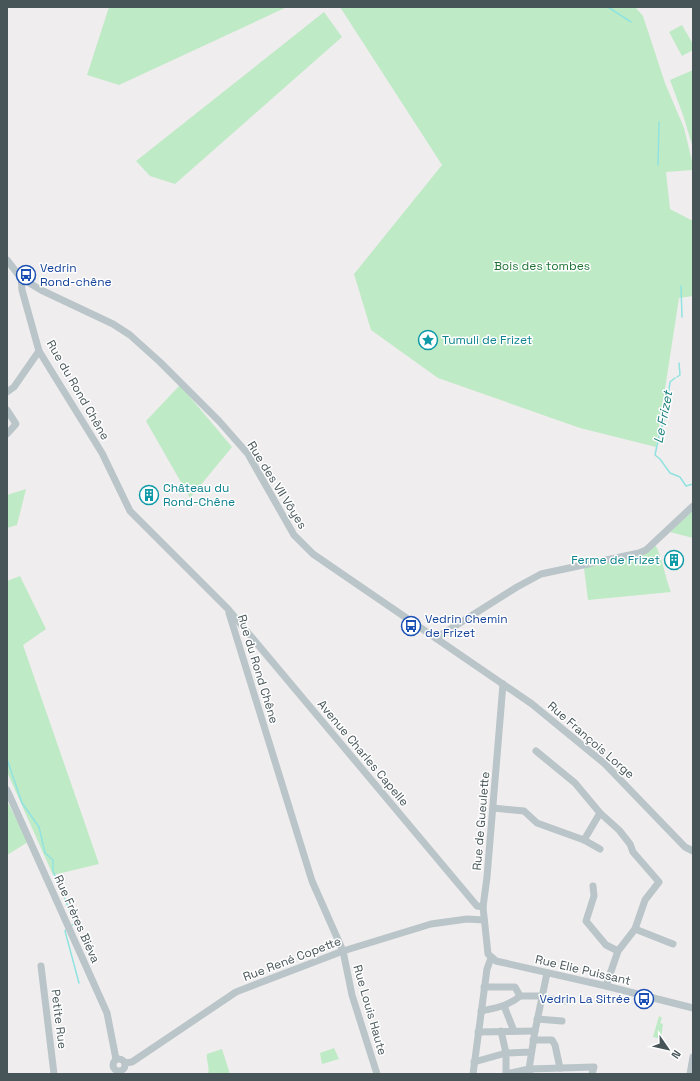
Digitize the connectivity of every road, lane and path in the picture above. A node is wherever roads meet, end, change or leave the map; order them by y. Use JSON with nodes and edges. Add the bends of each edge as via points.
{"nodes":[{"id":1,"x":7,"y":260,"type":"edge"},
{"id":2,"x":21,"y":278,"type":"junction"},
{"id":3,"x":39,"y":351,"type":"junction"},
{"id":4,"x":7,"y":392,"type":"edge"},
{"id":5,"x":7,"y":410,"type":"edge"},
{"id":6,"x":7,"y":434,"type":"edge"},
{"id":7,"x":693,"y":506,"type":"edge"},
{"id":8,"x":228,"y":609,"type":"junction"},
{"id":9,"x":436,"y":638,"type":"junction"},
{"id":10,"x":504,"y":684,"type":"junction"},
{"id":11,"x":536,"y":752,"type":"dead end"},
{"id":12,"x":7,"y":790,"type":"edge"},
{"id":13,"x":493,"y":808,"type":"junction"},
{"id":14,"x":600,"y":813,"type":"junction"},
{"id":15,"x":584,"y":840,"type":"junction"},
{"id":16,"x":600,"y":849,"type":"dead end"},
{"id":17,"x":693,"y":851,"type":"edge"},
{"id":18,"x":593,"y":886,"type":"dead end"},
{"id":19,"x":483,"y":907,"type":"junction"},
{"id":20,"x":484,"y":920,"type":"junction"},
{"id":21,"x":635,"y":929,"type":"junction"},
{"id":22,"x":673,"y":944,"type":"dead end"},
{"id":23,"x":343,"y":951,"type":"junction"},
{"id":24,"x":618,"y":951,"type":"junction"},
{"id":25,"x":491,"y":958,"type":"junction"},
{"id":26,"x":41,"y":966,"type":"dead end"},
{"id":27,"x":547,"y":973,"type":"junction"},
{"id":28,"x":484,"y":986,"type":"junction"},
{"id":29,"x":606,"y":986,"type":"junction"},
{"id":30,"x":520,"y":996,"type":"junction"},
{"id":31,"x":542,"y":997,"type":"junction"},
{"id":32,"x":567,"y":1001,"type":"dead end"},
{"id":33,"x":504,"y":1006,"type":"junction"},
{"id":34,"x":693,"y":1008,"type":"edge"},
{"id":35,"x":481,"y":1011,"type":"junction"},
{"id":36,"x":537,"y":1019,"type":"junction"},
{"id":37,"x":562,"y":1021,"type":"dead end"},
{"id":38,"x":514,"y":1031,"type":"junction"},
{"id":39,"x":535,"y":1031,"type":"junction"},
{"id":40,"x":478,"y":1032,"type":"junction"},
{"id":41,"x":501,"y":1032,"type":"junction"},
{"id":42,"x":533,"y":1040,"type":"junction"},
{"id":43,"x":506,"y":1052,"type":"junction"},
{"id":44,"x":531,"y":1052,"type":"junction"},
{"id":45,"x":693,"y":1058,"type":"edge"},
{"id":46,"x":116,"y":1059,"type":"junction"},
{"id":47,"x":474,"y":1062,"type":"junction"},
{"id":48,"x":125,"y":1063,"type":"junction"},
{"id":49,"x":558,"y":1070,"type":"edge"},
{"id":50,"x":115,"y":1072,"type":"edge"},
{"id":51,"x":530,"y":1072,"type":"edge"},
{"id":52,"x":54,"y":1074,"type":"edge"},
{"id":53,"x":377,"y":1074,"type":"edge"},
{"id":54,"x":472,"y":1074,"type":"edge"},
{"id":55,"x":506,"y":1074,"type":"edge"},
{"id":56,"x":592,"y":1074,"type":"edge"},
{"id":57,"x":690,"y":1074,"type":"edge"}],
"edges":[{"from":1,"to":2,"type":"street","name":"Rue du Rond Chêne"},
{"from":2,"to":3,"type":"street","name":"Rue du Rond Chêne"},
{"from":2,"to":9,"type":"street","name":"Rue des VII Vôyes","via":[[113,324],[142,346],[208,410],[248,454],[294,535],[313,554]]},
{"from":3,"to":4,"type":"street","via":[[14,387]]},
{"from":3,"to":8,"type":"street","name":"Rue du Rond Chêne","via":[[102,453],[130,511]]},
{"from":5,"to":6,"type":"street","via":[[16,424]]},
{"from":7,"to":9,"type":"street","via":[[646,550],[541,574]]},
{"from":8,"to":19,"type":"street","name":"Avenue Charles Capelle","via":[[477,906]]},
{"from":8,"to":23,"type":"street","name":"Rue du Rond Chêne","via":[[312,881]]},
{"from":9,"to":10,"type":"street","name":"Rue des VII Vôyes"},
{"from":10,"to":13,"type":"street","name":"Rue de Gueulette"},
{"from":10,"to":17,"type":"street","name":"Rue François Lorge","via":[[605,764],[686,847]]},
{"from":11,"to":14,"type":"street","via":[[576,783]]},
{"from":12,"to":46,"type":"street","name":"Rue Frères Biéva","via":[[107,1013]]},
{"from":13,"to":15,"type":"street","via":[[524,811],[537,824]]},
{"from":13,"to":19,"type":"street","name":"Rue de Gueulette"},
{"from":14,"to":15,"type":"street"},
{"from":14,"to":21,"type":"street","via":[[619,830],[659,882],[645,900]]},
{"from":15,"to":16,"type":"street"},
{"from":18,"to":24,"type":"street","via":[[594,896],[586,921],[606,945]]},
{"from":19,"to":20,"type":"street","name":"Rue de Gueulette"},
{"from":20,"to":23,"type":"street","name":"Rue René Copette","via":[[467,919],[431,924]]},
{"from":20,"to":25,"type":"street","name":"Rue de Gueulette","via":[[488,954]]},
{"from":21,"to":22,"type":"street"},
{"from":21,"to":24,"type":"street"},
{"from":23,"to":48,"type":"street","name":"Rue René Copette","via":[[236,992],[132,1062]]},
{"from":23,"to":53,"type":"street","name":"Rue Louis Haute","via":[[352,995]]},
{"from":24,"to":29,"type":"street"},
{"from":25,"to":27,"type":"street","name":"Rue Elie Puissant"},
{"from":25,"to":28,"type":"street"},
{"from":26,"to":52,"type":"street","name":"Petite Rue"},
{"from":27,"to":29,"type":"street","name":"Rue Elie Puissant"},
{"from":27,"to":31,"type":"street"},
{"from":28,"to":30,"type":"street","via":[[516,987]]},
{"from":28,"to":35,"type":"street"},
{"from":29,"to":34,"type":"street","name":"Rue Elie Puissant"},
{"from":30,"to":31,"type":"street"},
{"from":30,"to":33,"type":"street"},
{"from":31,"to":32,"type":"street"},
{"from":31,"to":36,"type":"street"},
{"from":33,"to":35,"type":"street"},
{"from":33,"to":38,"type":"street"},
{"from":35,"to":40,"type":"street"},
{"from":36,"to":37,"type":"street"},
{"from":36,"to":39,"type":"street"},
{"from":38,"to":39,"type":"street"},
{"from":38,"to":41,"type":"street"},
{"from":39,"to":42,"type":"street"},
{"from":40,"to":41,"type":"street"},
{"from":40,"to":47,"type":"street"},
{"from":41,"to":43,"type":"street"},
{"from":42,"to":44,"type":"street"},
{"from":42,"to":49,"type":"street","via":[[552,1040]]},
{"from":43,"to":44,"type":"street"},
{"from":43,"to":47,"type":"street"},
{"from":43,"to":55,"type":"street"},
{"from":44,"to":51,"type":"street"},
{"from":45,"to":57,"type":"street"},
{"from":46,"to":48,"type":"street","via":[[121,1059]]},
{"from":46,"to":50,"type":"street","name":"Rue René Copette","via":[[113,1063]]},
{"from":47,"to":54,"type":"street"},
{"from":48,"to":50,"type":"street","name":"Rue René Copette","via":[[123,1070]]},
{"from":49,"to":51,"type":"street"},
{"from":49,"to":56,"type":"street","via":[[594,1067]]},
{"from":51,"to":55,"type":"street"}]}
